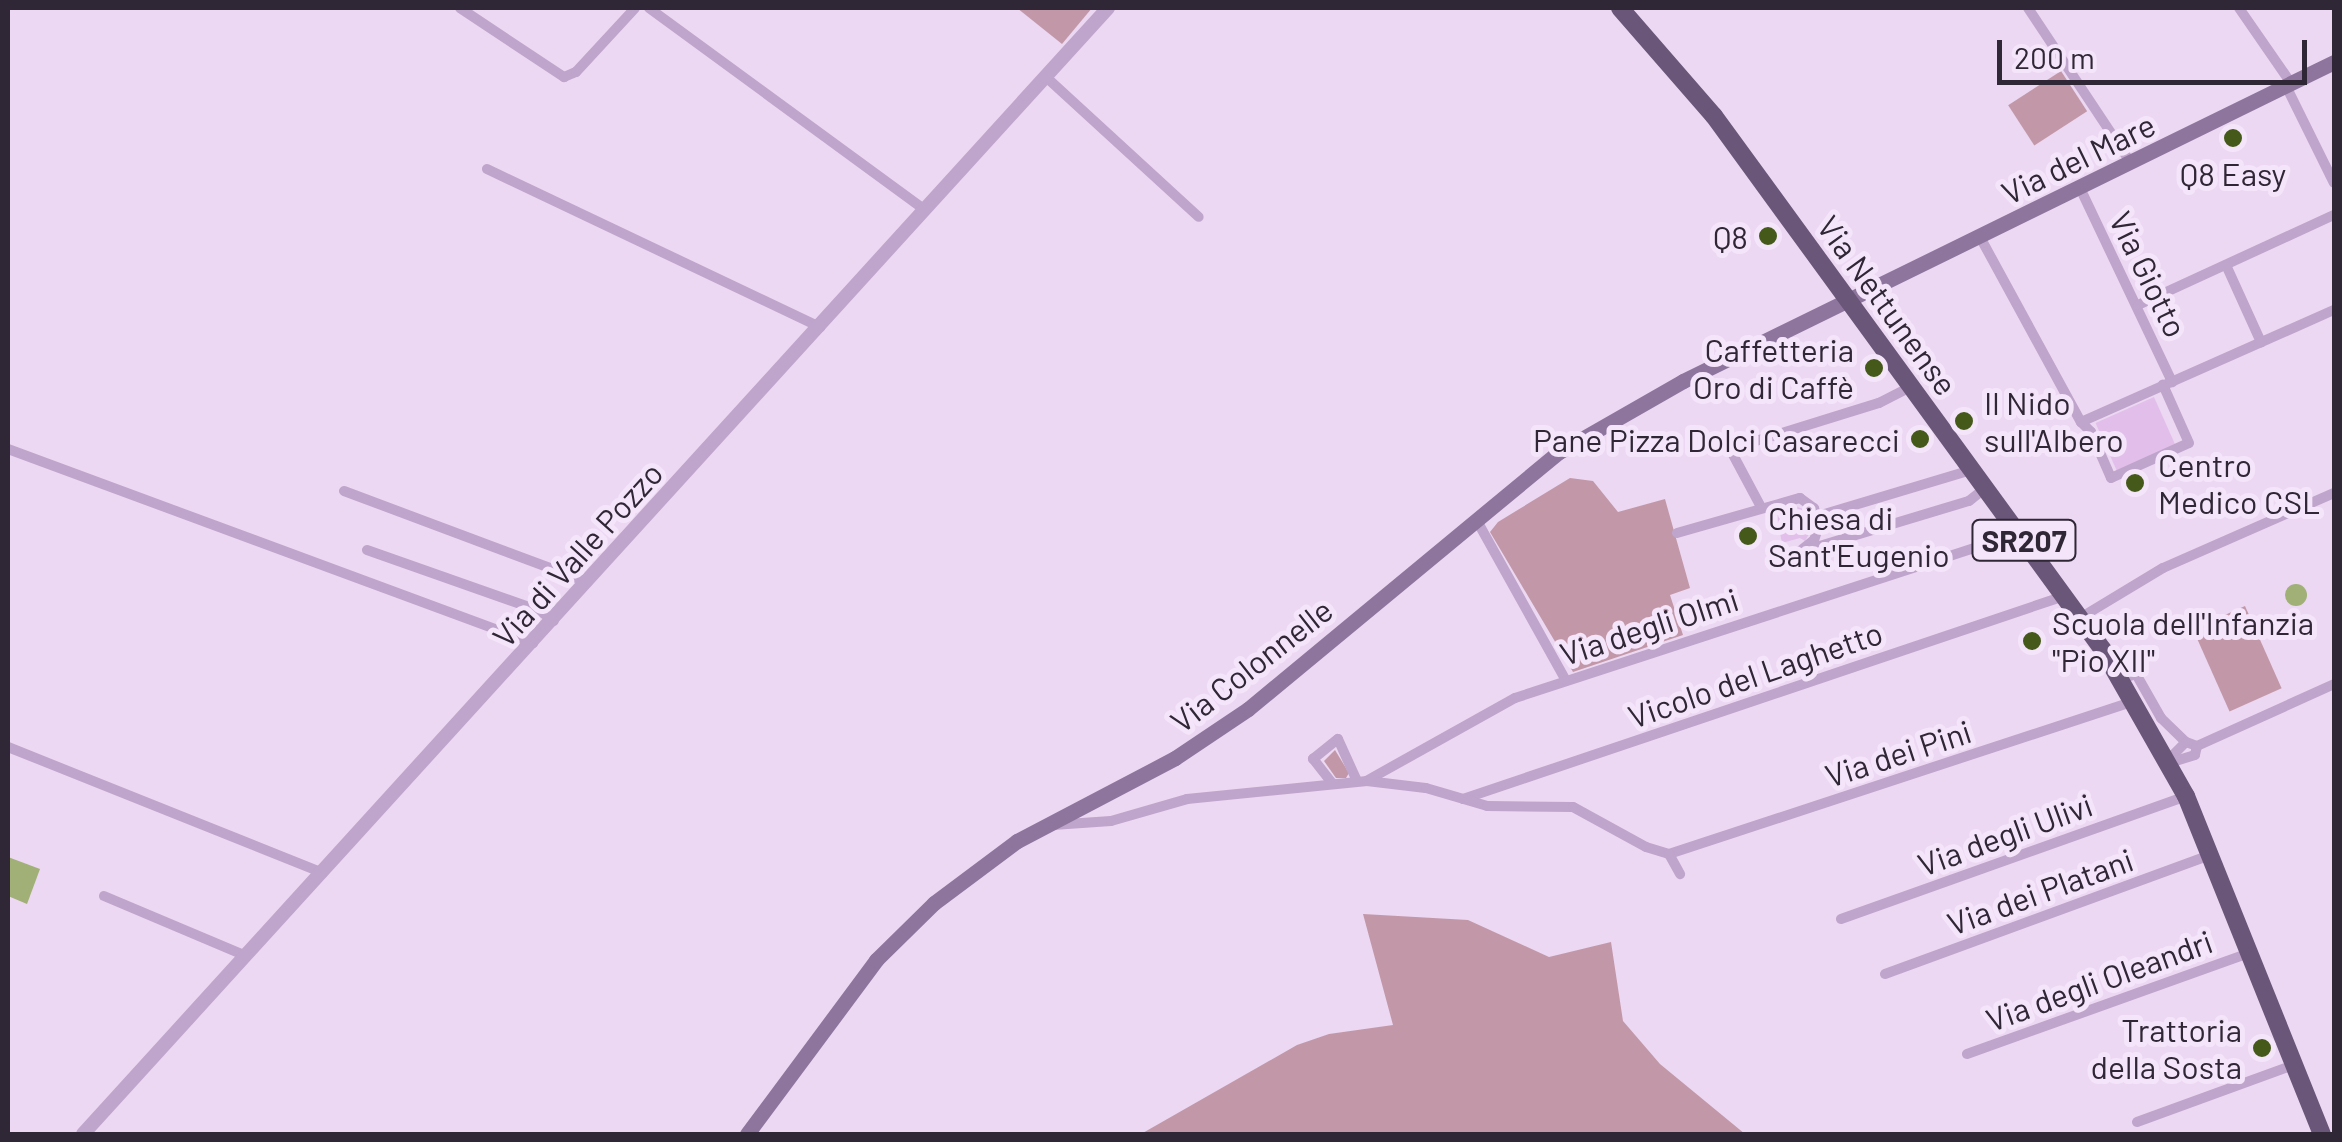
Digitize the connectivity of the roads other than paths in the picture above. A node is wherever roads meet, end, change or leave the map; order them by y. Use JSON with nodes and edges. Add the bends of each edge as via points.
{"nodes":[{"id":1,"x":460,"y":8,"type":"edge"},
{"id":2,"x":635,"y":8,"type":"edge"},
{"id":3,"x":649,"y":8,"type":"edge"},
{"id":4,"x":1108,"y":8,"type":"edge"},
{"id":5,"x":1620,"y":8,"type":"edge"},
{"id":6,"x":2028,"y":8,"type":"edge"},
{"id":7,"x":2239,"y":8,"type":"edge"},
{"id":8,"x":2334,"y":62,"type":"edge"},
{"id":9,"x":1046,"y":77,"type":"junction"},
{"id":10,"x":2288,"y":85,"type":"junction"},
{"id":11,"x":2131,"y":163,"type":"junction"},
{"id":12,"x":488,"y":169,"type":"dead end"},
{"id":13,"x":2334,"y":183,"type":"edge"},
{"id":14,"x":2080,"y":188,"type":"junction"},
{"id":15,"x":924,"y":209,"type":"junction"},
{"id":16,"x":2334,"y":215,"type":"edge"},
{"id":17,"x":1199,"y":217,"type":"dead end"},
{"id":18,"x":1980,"y":237,"type":"junction"},
{"id":19,"x":2226,"y":265,"type":"junction"},
{"id":20,"x":1845,"y":300,"type":"junction"},
{"id":21,"x":2138,"y":306,"type":"junction"},
{"id":22,"x":2334,"y":310,"type":"edge"},
{"id":23,"x":820,"y":327,"type":"junction"},
{"id":24,"x":2261,"y":342,"type":"junction"},
{"id":25,"x":2167,"y":383,"type":"junction"},
{"id":26,"x":1909,"y":388,"type":"junction"},
{"id":27,"x":2081,"y":422,"type":"junction"},
{"id":28,"x":8,"y":448,"type":"edge"},
{"id":29,"x":1971,"y":470,"type":"junction"},
{"id":30,"x":1985,"y":488,"type":"junction"},
{"id":31,"x":344,"y":491,"type":"dead end"},
{"id":32,"x":2334,"y":493,"type":"edge"},
{"id":33,"x":1762,"y":507,"type":"junction"},
{"id":34,"x":1818,"y":516,"type":"junction"},
{"id":35,"x":1476,"y":519,"type":"junction"},
{"id":36,"x":2015,"y":529,"type":"junction"},
{"id":37,"x":1677,"y":533,"type":"dead end"},
{"id":38,"x":367,"y":550,"type":"dead end"},
{"id":39,"x":589,"y":583,"type":"junction"},
{"id":40,"x":2064,"y":596,"type":"junction"},
{"id":41,"x":2080,"y":618,"type":"junction"},
{"id":42,"x":554,"y":620,"type":"junction"},
{"id":43,"x":534,"y":643,"type":"junction"},
{"id":44,"x":2120,"y":679,"type":"junction"},
{"id":45,"x":1566,"y":680,"type":"junction"},
{"id":46,"x":2334,"y":684,"type":"edge"},
{"id":47,"x":2134,"y":700,"type":"junction"},
{"id":48,"x":2192,"y":744,"type":"junction"},
{"id":49,"x":8,"y":748,"type":"edge"},
{"id":50,"x":2168,"y":762,"type":"junction"},
{"id":51,"x":1362,"y":781,"type":"junction"},
{"id":52,"x":1332,"y":783,"type":"junction"},
{"id":53,"x":2186,"y":796,"type":"junction"},
{"id":54,"x":1462,"y":799,"type":"junction"},
{"id":55,"x":1042,"y":826,"type":"junction"},
{"id":56,"x":1670,"y":853,"type":"junction"},
{"id":57,"x":2212,"y":855,"type":"junction"},
{"id":58,"x":323,"y":873,"type":"junction"},
{"id":59,"x":1680,"y":874,"type":"dead end"},
{"id":60,"x":104,"y":896,"type":"dead end"},
{"id":61,"x":1842,"y":919,"type":"dead end"},
{"id":62,"x":2249,"y":953,"type":"junction"},
{"id":63,"x":246,"y":956,"type":"junction"},
{"id":64,"x":1885,"y":974,"type":"dead end"},
{"id":65,"x":1967,"y":1054,"type":"dead end"},
{"id":66,"x":2294,"y":1066,"type":"junction"},
{"id":67,"x":2137,"y":1122,"type":"dead end"},
{"id":68,"x":83,"y":1134,"type":"edge"},
{"id":69,"x":747,"y":1134,"type":"edge"},
{"id":70,"x":2322,"y":1134,"type":"edge"}],
"edges":[{"from":1,"to":2,"type":"street","via":[[564,78]]},
{"from":3,"to":15,"type":"street"},
{"from":4,"to":9,"type":"street","name":"Via di Valle Pozzo"},
{"from":5,"to":20,"type":"main road","name":"Via Nettunense","number":"SR207","via":[[1714,116]]},
{"from":6,"to":11,"type":"street"},
{"from":7,"to":10,"type":"street"},
{"from":8,"to":10,"type":"main road","name":"Via del Mare"},
{"from":9,"to":15,"type":"street","name":"Via di Valle Pozzo"},
{"from":9,"to":17,"type":"street"},
{"from":10,"to":11,"type":"main road","name":"Via del Mare"},
{"from":10,"to":13,"type":"street"},
{"from":11,"to":14,"type":"main road","name":"Via del Mare"},
{"from":12,"to":23,"type":"street"},
{"from":14,"to":18,"type":"main road","name":"Via del Mare"},
{"from":14,"to":21,"type":"street","name":"Via Giotto"},
{"from":15,"to":23,"type":"street","name":"Via di Valle Pozzo"},
{"from":16,"to":19,"type":"street"},
{"from":18,"to":20,"type":"main road","name":"Via del Mare"},
{"from":18,"to":27,"type":"street"},
{"from":19,"to":21,"type":"street"},
{"from":19,"to":24,"type":"street"},
{"from":20,"to":26,"type":"main road","name":"Via Nettunense","number":"SR207"},
{"from":20,"to":35,"type":"main road","name":"Via Colonnelle","via":[[1592,431]]},
{"from":21,"to":25,"type":"street","name":"Via Giotto"},
{"from":22,"to":24,"type":"street"},
{"from":23,"to":39,"type":"street","name":"Via di Valle Pozzo"},
{"from":24,"to":25,"type":"street"},
{"from":25,"to":27,"type":"street"},
{"from":25,"to":27,"type":"street","name":"Via Giotto","via":[[2189,443],[2112,478]]},
{"from":26,"to":29,"type":"main road","name":"Via Nettunense","number":"SR207"},
{"from":26,"to":33,"type":"street","via":[[1730,449]]},
{"from":28,"to":43,"type":"street"},
{"from":29,"to":30,"type":"main road","name":"Via Nettunense","number":"SR207"},
{"from":29,"to":34,"type":"street"},
{"from":30,"to":34,"type":"street","via":[[1969,501],[1800,551],[1816,535]]},
{"from":30,"to":36,"type":"main road","name":"Via Nettunense","number":"SR207"},
{"from":31,"to":39,"type":"street"},
{"from":32,"to":41,"type":"street","via":[[2163,568]]},
{"from":33,"to":34,"type":"street","via":[[1800,498]]},
{"from":33,"to":37,"type":"street"},
{"from":35,"to":45,"type":"street"},
{"from":35,"to":55,"type":"main road","name":"Via Colonnelle","via":[[1208,738]]},
{"from":36,"to":40,"type":"main road","name":"Via Nettunense","number":"SR207"},
{"from":36,"to":45,"type":"street","name":"Via degli Olmi"},
{"from":38,"to":42,"type":"street"},
{"from":39,"to":42,"type":"street","name":"Via di Valle Pozzo"},
{"from":40,"to":41,"type":"main road","name":"Via Nettunense","number":"SR207"},
{"from":40,"to":54,"type":"street","name":"Vicolo del Laghetto"},
{"from":41,"to":44,"type":"main road","name":"Via Nettunense","number":"SR207"},
{"from":42,"to":43,"type":"street","name":"Via di Valle Pozzo"},
{"from":43,"to":58,"type":"street","name":"Via di Valle Pozzo"},
{"from":44,"to":47,"type":"main road","name":"Via Nettunense","number":"SR207"},
{"from":44,"to":48,"type":"street","via":[[2136,674],[2162,718]]},
{"from":45,"to":51,"type":"street","name":"Via degli Olmi","via":[[1516,698]]},
{"from":46,"to":48,"type":"street"},
{"from":47,"to":50,"type":"main road","name":"Via Nettunense","number":"SR207"},
{"from":47,"to":56,"type":"street","name":"Via dei Pini"},
{"from":48,"to":50,"type":"street","via":[[2195,755]]},
{"from":49,"to":58,"type":"street"},
{"from":50,"to":53,"type":"main road","name":"Via Nettunense","number":"SR207"},
{"from":51,"to":52,"type":"street"},
{"from":51,"to":52,"type":"street","via":[[1338,739],[1312,759]]},
{"from":51,"to":54,"type":"street"},
{"from":52,"to":55,"type":"street","via":[[1187,799],[1111,821]]},
{"from":53,"to":57,"type":"main road","name":"Via Nettunense","number":"SR207"},
{"from":53,"to":61,"type":"street","name":"Via degli Ulivi"},
{"from":54,"to":56,"type":"street","via":[[1573,807]]},
{"from":55,"to":69,"type":"main road","name":"Via Colonnelle","via":[[950,890],[886,948]]},
{"from":56,"to":59,"type":"street"},
{"from":57,"to":62,"type":"main road","name":"Via Nettunense","number":"SR207"},
{"from":57,"to":64,"type":"street","name":"Via dei Platani"},
{"from":58,"to":63,"type":"street","name":"Via di Valle Pozzo"},
{"from":60,"to":63,"type":"street"},
{"from":62,"to":65,"type":"street","name":"Via degli Oleandri"},
{"from":62,"to":66,"type":"main road","name":"Via Nettunense","number":"SR207"},
{"from":63,"to":68,"type":"street","name":"Via di Valle Pozzo"},
{"from":66,"to":67,"type":"street"},
{"from":66,"to":70,"type":"main road","name":"Via Nettunense","number":"SR207"}]}
